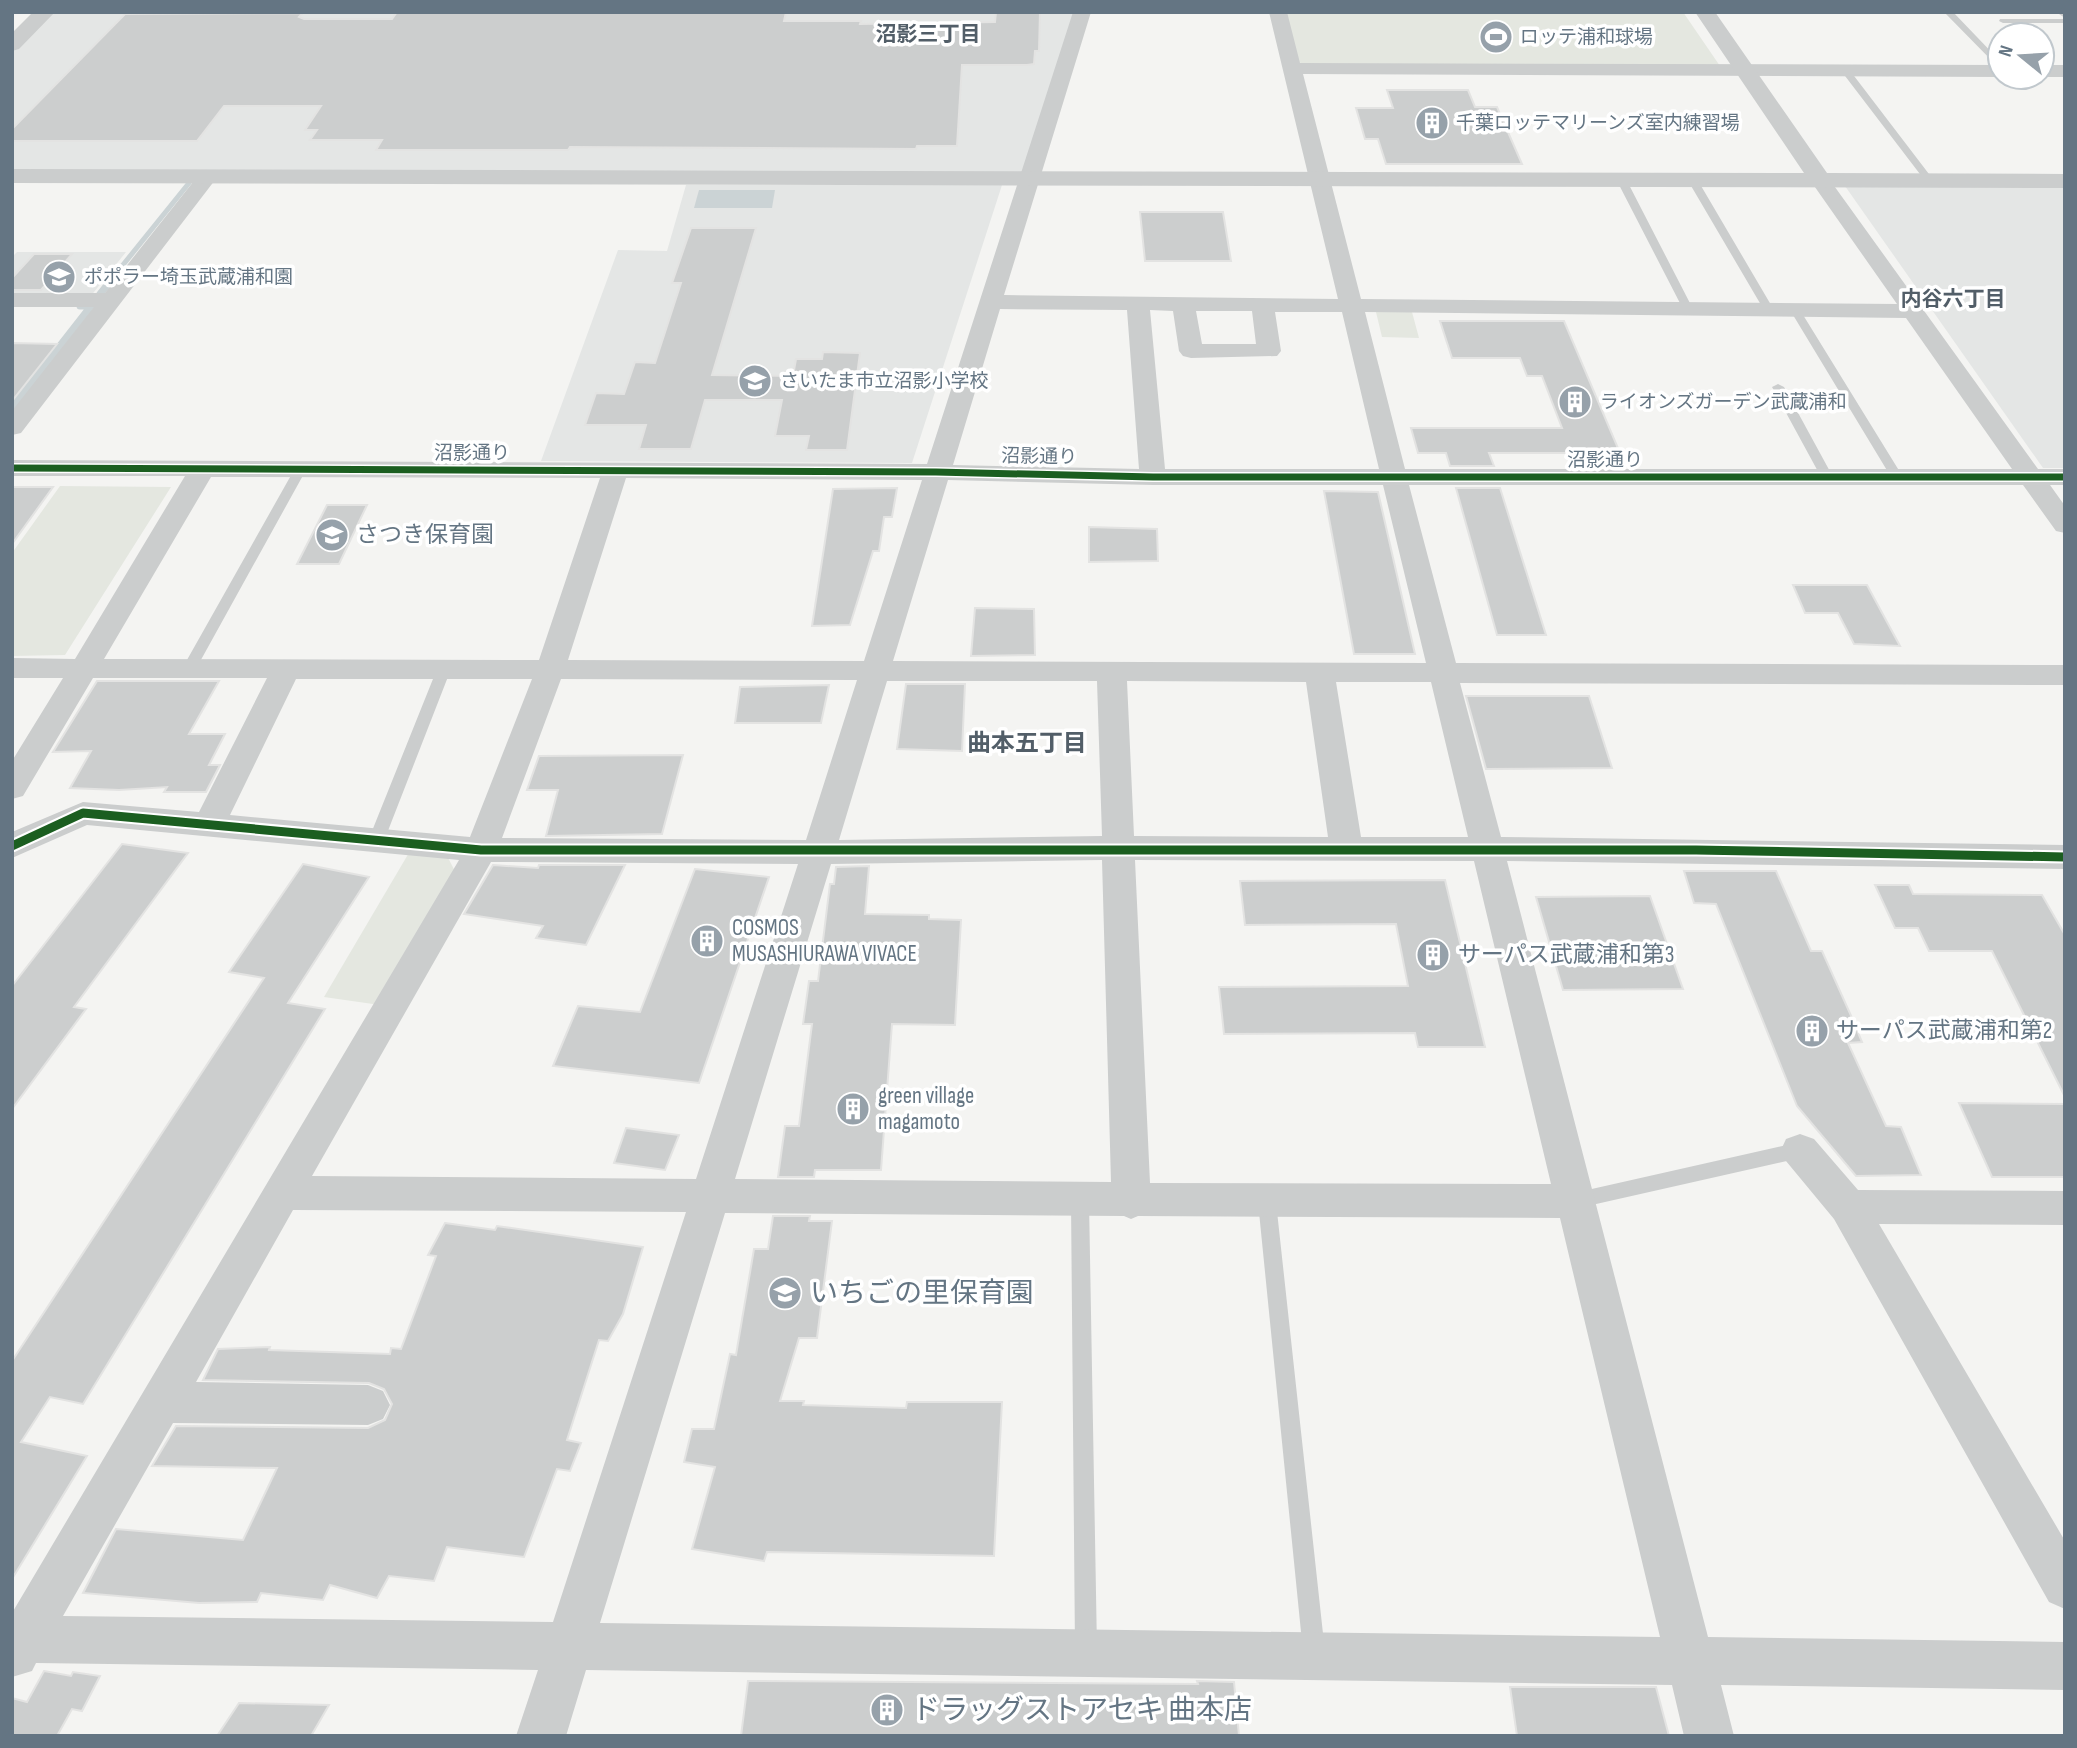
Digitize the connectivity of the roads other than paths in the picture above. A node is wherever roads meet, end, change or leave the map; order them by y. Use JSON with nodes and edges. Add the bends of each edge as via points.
{"nodes":[{"id":1,"x":45,"y":12,"type":"edge"},
{"id":2,"x":1082,"y":12,"type":"edge"},
{"id":3,"x":1278,"y":12,"type":"edge"},
{"id":4,"x":1705,"y":12,"type":"edge"},
{"id":5,"x":1948,"y":12,"type":"edge"},
{"id":6,"x":12,"y":45,"type":"edge"},
{"id":7,"x":1986,"y":54,"type":"edge"},
{"id":8,"x":1292,"y":68,"type":"junction"},
{"id":9,"x":1745,"y":69,"type":"junction"},
{"id":10,"x":1986,"y":69,"type":"edge"},
{"id":11,"x":1845,"y":70,"type":"junction"},
{"id":12,"x":12,"y":176,"type":"edge"},
{"id":13,"x":208,"y":176,"type":"junction"},
{"id":14,"x":1029,"y":178,"type":"junction"},
{"id":15,"x":1320,"y":178,"type":"junction"},
{"id":16,"x":1621,"y":179,"type":"junction"},
{"id":17,"x":1692,"y":179,"type":"junction"},
{"id":18,"x":1820,"y":180,"type":"junction"},
{"id":19,"x":1929,"y":180,"type":"junction"},
{"id":20,"x":2065,"y":181,"type":"edge"},
{"id":21,"x":12,"y":300,"type":"edge"},
{"id":22,"x":112,"y":300,"type":"junction"},
{"id":23,"x":989,"y":302,"type":"junction"},
{"id":24,"x":1138,"y":306,"type":"junction"},
{"id":25,"x":1184,"y":306,"type":"junction"},
{"id":26,"x":1263,"y":307,"type":"junction"},
{"id":27,"x":1352,"y":307,"type":"junction"},
{"id":28,"x":1688,"y":309,"type":"junction"},
{"id":29,"x":1769,"y":310,"type":"junction"},
{"id":30,"x":1795,"y":310,"type":"junction"},
{"id":31,"x":1913,"y":311,"type":"junction"},
{"id":32,"x":1778,"y":387,"type":"dead end"},
{"id":33,"x":12,"y":428,"type":"edge"},
{"id":34,"x":12,"y":468,"type":"edge"},
{"id":35,"x":202,"y":470,"type":"junction"},
{"id":36,"x":300,"y":470,"type":"junction"},
{"id":37,"x":615,"y":471,"type":"junction"},
{"id":38,"x":936,"y":472,"type":"junction"},
{"id":39,"x":1153,"y":477,"type":"junction"},
{"id":40,"x":1394,"y":477,"type":"junction"},
{"id":41,"x":1827,"y":477,"type":"junction"},
{"id":42,"x":1897,"y":477,"type":"junction"},
{"id":43,"x":2031,"y":477,"type":"junction"},
{"id":44,"x":2065,"y":477,"type":"edge"},
{"id":45,"x":2065,"y":525,"type":"edge"},
{"id":46,"x":190,"y":667,"type":"junction"},
{"id":47,"x":12,"y":668,"type":"edge"},
{"id":48,"x":83,"y":668,"type":"junction"},
{"id":49,"x":286,"y":669,"type":"junction"},
{"id":50,"x":444,"y":669,"type":"junction"},
{"id":51,"x":550,"y":670,"type":"junction"},
{"id":52,"x":878,"y":670,"type":"junction"},
{"id":53,"x":1112,"y":672,"type":"junction"},
{"id":54,"x":1320,"y":673,"type":"junction"},
{"id":55,"x":1443,"y":673,"type":"junction"},
{"id":56,"x":2065,"y":675,"type":"edge"},
{"id":57,"x":12,"y":788,"type":"edge"},
{"id":58,"x":210,"y":823,"type":"junction"},
{"id":59,"x":376,"y":841,"type":"junction"},
{"id":60,"x":12,"y":846,"type":"edge"},
{"id":61,"x":1118,"y":848,"type":"junction"},
{"id":62,"x":1346,"y":849,"type":"junction"},
{"id":63,"x":1486,"y":849,"type":"junction"},
{"id":64,"x":481,"y":850,"type":"junction"},
{"id":65,"x":817,"y":852,"type":"junction"},
{"id":66,"x":2065,"y":858,"type":"edge"},
{"id":67,"x":1800,"y":1150,"type":"joint"},
{"id":68,"x":282,"y":1193,"type":"junction"},
{"id":69,"x":711,"y":1194,"type":"junction"},
{"id":70,"x":1080,"y":1201,"type":"junction"},
{"id":71,"x":1574,"y":1201,"type":"junction"},
{"id":72,"x":1131,"y":1202,"type":"junction"},
{"id":73,"x":1267,"y":1202,"type":"junction"},
{"id":74,"x":1848,"y":1207,"type":"junction"},
{"id":75,"x":2065,"y":1208,"type":"edge"},
{"id":76,"x":162,"y":1402,"type":"junction"},
{"id":77,"x":368,"y":1405,"type":"dead end"},
{"id":78,"x":2065,"y":1586,"type":"edge"},
{"id":79,"x":570,"y":1645,"type":"junction"},
{"id":80,"x":18,"y":1649,"type":"edge"},
{"id":81,"x":1086,"y":1652,"type":"junction"},
{"id":82,"x":1314,"y":1655,"type":"junction"},
{"id":83,"x":1689,"y":1660,"type":"junction"},
{"id":84,"x":2065,"y":1666,"type":"edge"},
{"id":85,"x":541,"y":1736,"type":"edge"},
{"id":86,"x":1709,"y":1736,"type":"edge"}],
"edges":[{"from":1,"to":6,"type":"street"},
{"from":2,"to":14,"type":"street"},
{"from":3,"to":8,"type":"street"},
{"from":4,"to":9,"type":"street"},
{"from":5,"to":7,"type":"lane"},
{"from":8,"to":9,"type":"street"},
{"from":8,"to":15,"type":"street"},
{"from":9,"to":11,"type":"street"},
{"from":9,"to":18,"type":"street"},
{"from":10,"to":11,"type":"street"},
{"from":11,"to":19,"type":"lane"},
{"from":12,"to":13,"type":"street"},
{"from":13,"to":14,"type":"street"},
{"from":13,"to":22,"type":"street"},
{"from":14,"to":15,"type":"street"},
{"from":14,"to":23,"type":"street"},
{"from":15,"to":16,"type":"street"},
{"from":15,"to":27,"type":"street"},
{"from":16,"to":17,"type":"street"},
{"from":16,"to":28,"type":"lane"},
{"from":17,"to":18,"type":"street"},
{"from":17,"to":29,"type":"lane"},
{"from":18,"to":19,"type":"street"},
{"from":18,"to":31,"type":"street"},
{"from":19,"to":20,"type":"street"},
{"from":21,"to":22,"type":"street"},
{"from":22,"to":33,"type":"street"},
{"from":23,"to":24,"type":"street"},
{"from":23,"to":38,"type":"street"},
{"from":24,"to":25,"type":"street"},
{"from":24,"to":39,"type":"street"},
{"from":25,"to":26,"type":"street"},
{"from":25,"to":26,"type":"street","via":[[1191,351],[1269,351]]},
{"from":26,"to":27,"type":"street"},
{"from":27,"to":28,"type":"street"},
{"from":27,"to":40,"type":"street"},
{"from":28,"to":29,"type":"street"},
{"from":29,"to":30,"type":"street"},
{"from":30,"to":31,"type":"street"},
{"from":30,"to":42,"type":"lane"},
{"from":31,"to":43,"type":"street"},
{"from":32,"to":41,"type":"lane"},
{"from":34,"to":35,"type":"street","name":"沼影通り"},
{"from":35,"to":36,"type":"street","name":"沼影通り"},
{"from":35,"to":48,"type":"street"},
{"from":36,"to":37,"type":"street","name":"沼影通り"},
{"from":36,"to":46,"type":"lane"},
{"from":37,"to":38,"type":"street","name":"沼影通り"},
{"from":37,"to":51,"type":"street"},
{"from":38,"to":39,"type":"street","name":"沼影通り"},
{"from":38,"to":52,"type":"street"},
{"from":39,"to":40,"type":"street","name":"沼影通り"},
{"from":40,"to":41,"type":"street","name":"沼影通り"},
{"from":40,"to":55,"type":"street"},
{"from":41,"to":42,"type":"street","name":"沼影通り"},
{"from":42,"to":43,"type":"street","name":"沼影通り"},
{"from":43,"to":44,"type":"street","name":"沼影通り"},
{"from":43,"to":45,"type":"street"},
{"from":46,"to":48,"type":"street"},
{"from":46,"to":49,"type":"street"},
{"from":47,"to":48,"type":"street"},
{"from":48,"to":57,"type":"street"},
{"from":49,"to":50,"type":"street"},
{"from":49,"to":58,"type":"street"},
{"from":50,"to":51,"type":"street"},
{"from":50,"to":59,"type":"lane"},
{"from":51,"to":52,"type":"street"},
{"from":51,"to":64,"type":"street"},
{"from":52,"to":53,"type":"street"},
{"from":52,"to":65,"type":"street"},
{"from":53,"to":54,"type":"street"},
{"from":53,"to":61,"type":"street"},
{"from":54,"to":55,"type":"street"},
{"from":54,"to":62,"type":"street"},
{"from":55,"to":56,"type":"street"},
{"from":55,"to":63,"type":"street"},
{"from":58,"to":59,"type":"street"},
{"from":58,"to":60,"type":"street","via":[[83,813]]},
{"from":59,"to":64,"type":"street"},
{"from":61,"to":62,"type":"street"},
{"from":61,"to":65,"type":"street"},
{"from":61,"to":72,"type":"street"},
{"from":62,"to":63,"type":"street"},
{"from":63,"to":66,"type":"street"},
{"from":63,"to":71,"type":"street"},
{"from":64,"to":65,"type":"street"},
{"from":64,"to":68,"type":"street"},
{"from":65,"to":69,"type":"street"},
{"from":67,"to":71,"type":"lane"},
{"from":67,"to":74,"type":"street"},
{"from":68,"to":69,"type":"street"},
{"from":68,"to":76,"type":"street"},
{"from":69,"to":70,"type":"street"},
{"from":69,"to":79,"type":"street"},
{"from":70,"to":72,"type":"street"},
{"from":70,"to":81,"type":"lane"},
{"from":71,"to":73,"type":"street"},
{"from":71,"to":83,"type":"street"},
{"from":72,"to":73,"type":"street"},
{"from":73,"to":82,"type":"lane"},
{"from":74,"to":75,"type":"street"},
{"from":74,"to":78,"type":"street"},
{"from":76,"to":77,"type":"street"},
{"from":76,"to":80,"type":"street"},
{"from":79,"to":80,"type":"street"},
{"from":79,"to":81,"type":"street"},
{"from":79,"to":85,"type":"street"},
{"from":81,"to":82,"type":"street"},
{"from":82,"to":83,"type":"street"},
{"from":83,"to":84,"type":"street"},
{"from":83,"to":86,"type":"street"}]}
